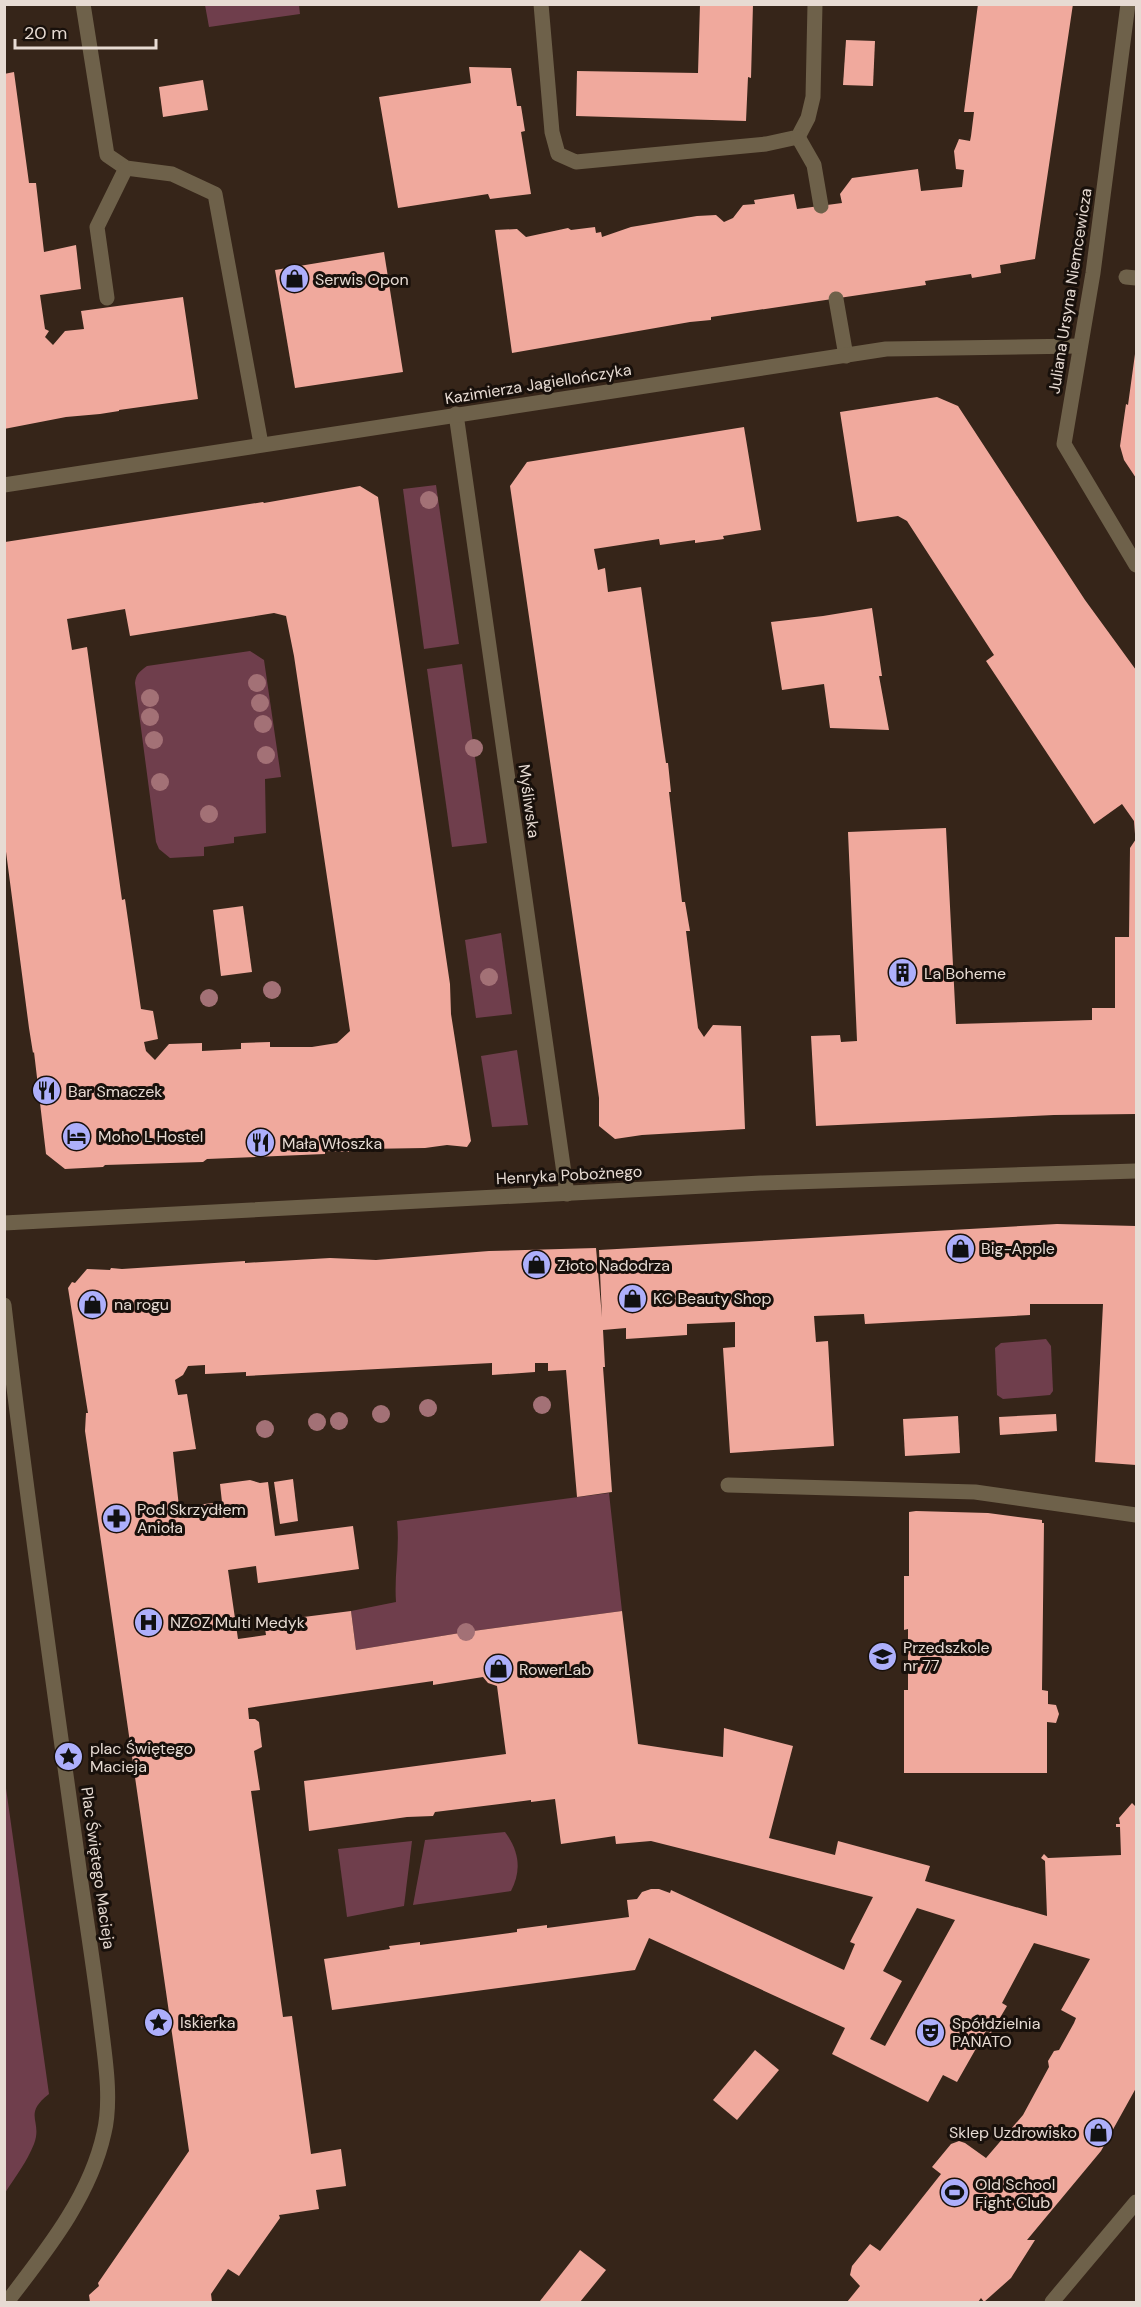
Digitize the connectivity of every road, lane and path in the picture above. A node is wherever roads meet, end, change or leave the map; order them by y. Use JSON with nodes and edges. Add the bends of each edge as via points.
{"nodes":[{"id":1,"x":83,"y":4,"type":"edge"},
{"id":2,"x":541,"y":4,"type":"edge"},
{"id":3,"x":815,"y":4,"type":"edge"},
{"id":4,"x":1128,"y":4,"type":"edge"},
{"id":5,"x":798,"y":137,"type":"junction"},
{"id":6,"x":126,"y":168,"type":"junction"},
{"id":7,"x":821,"y":206,"type":"dead end"},
{"id":8,"x":107,"y":298,"type":"dead end"},
{"id":9,"x":836,"y":298,"type":"dead end"},
{"id":10,"x":1080,"y":346,"type":"junction"},
{"id":11,"x":846,"y":356,"type":"junction"},
{"id":12,"x":456,"y":414,"type":"junction"},
{"id":13,"x":261,"y":444,"type":"junction"},
{"id":14,"x":4,"y":485,"type":"edge"},
{"id":15,"x":1137,"y":565,"type":"edge"},
{"id":16,"x":1137,"y":1171,"type":"edge"},
{"id":17,"x":567,"y":1194,"type":"junction"},
{"id":18,"x":4,"y":1223,"type":"edge"},
{"id":19,"x":4,"y":1305,"type":"edge"},
{"id":20,"x":728,"y":1485,"type":"dead end"},
{"id":21,"x":1137,"y":1515,"type":"edge"},
{"id":22,"x":1137,"y":2202,"type":"edge"},
{"id":23,"x":7,"y":2302,"type":"edge"},
{"id":24,"x":1052,"y":2302,"type":"edge"}],
"edges":[{"from":1,"to":6,"type":"street","via":[[107,154]]},
{"from":2,"to":5,"type":"street","via":[[552,132],[558,154],[576,162],[766,144]]},
{"from":3,"to":5,"type":"street","via":[[813,97]]},
{"from":4,"to":10,"type":"street","name":"Juliana Ursyna Niemcewicza"},
{"from":5,"to":7,"type":"street","via":[[814,165]]},
{"from":6,"to":8,"type":"street","via":[[97,226]]},
{"from":6,"to":13,"type":"street","via":[[172,174],[216,194]]},
{"from":9,"to":11,"type":"street"},
{"from":10,"to":11,"type":"street","name":"Kazimierza Jagiellończyka","via":[[886,349]]},
{"from":10,"to":15,"type":"street","name":"Juliana Ursyna Niemcewicza","via":[[1064,444]]},
{"from":11,"to":12,"type":"street","name":"Kazimierza Jagiellończyka"},
{"from":12,"to":13,"type":"street","name":"Kazimierza Jagiellończyka"},
{"from":12,"to":17,"type":"street","name":"Myśliwska"},
{"from":13,"to":14,"type":"street","name":"Kazimierza Jagiellończyka"},
{"from":16,"to":17,"type":"street","name":"Henryka Pobożnego","via":[[807,1181]]},
{"from":17,"to":18,"type":"street","name":"Henryka Pobożnego"},
{"from":19,"to":23,"type":"street","name":"Plac Świętego Macieja","via":[[107,2082],[105,2129],[97,2162],[80,2198]]},
{"from":20,"to":21,"type":"street","via":[[975,1492]]},
{"from":22,"to":24,"type":"street"}]}
